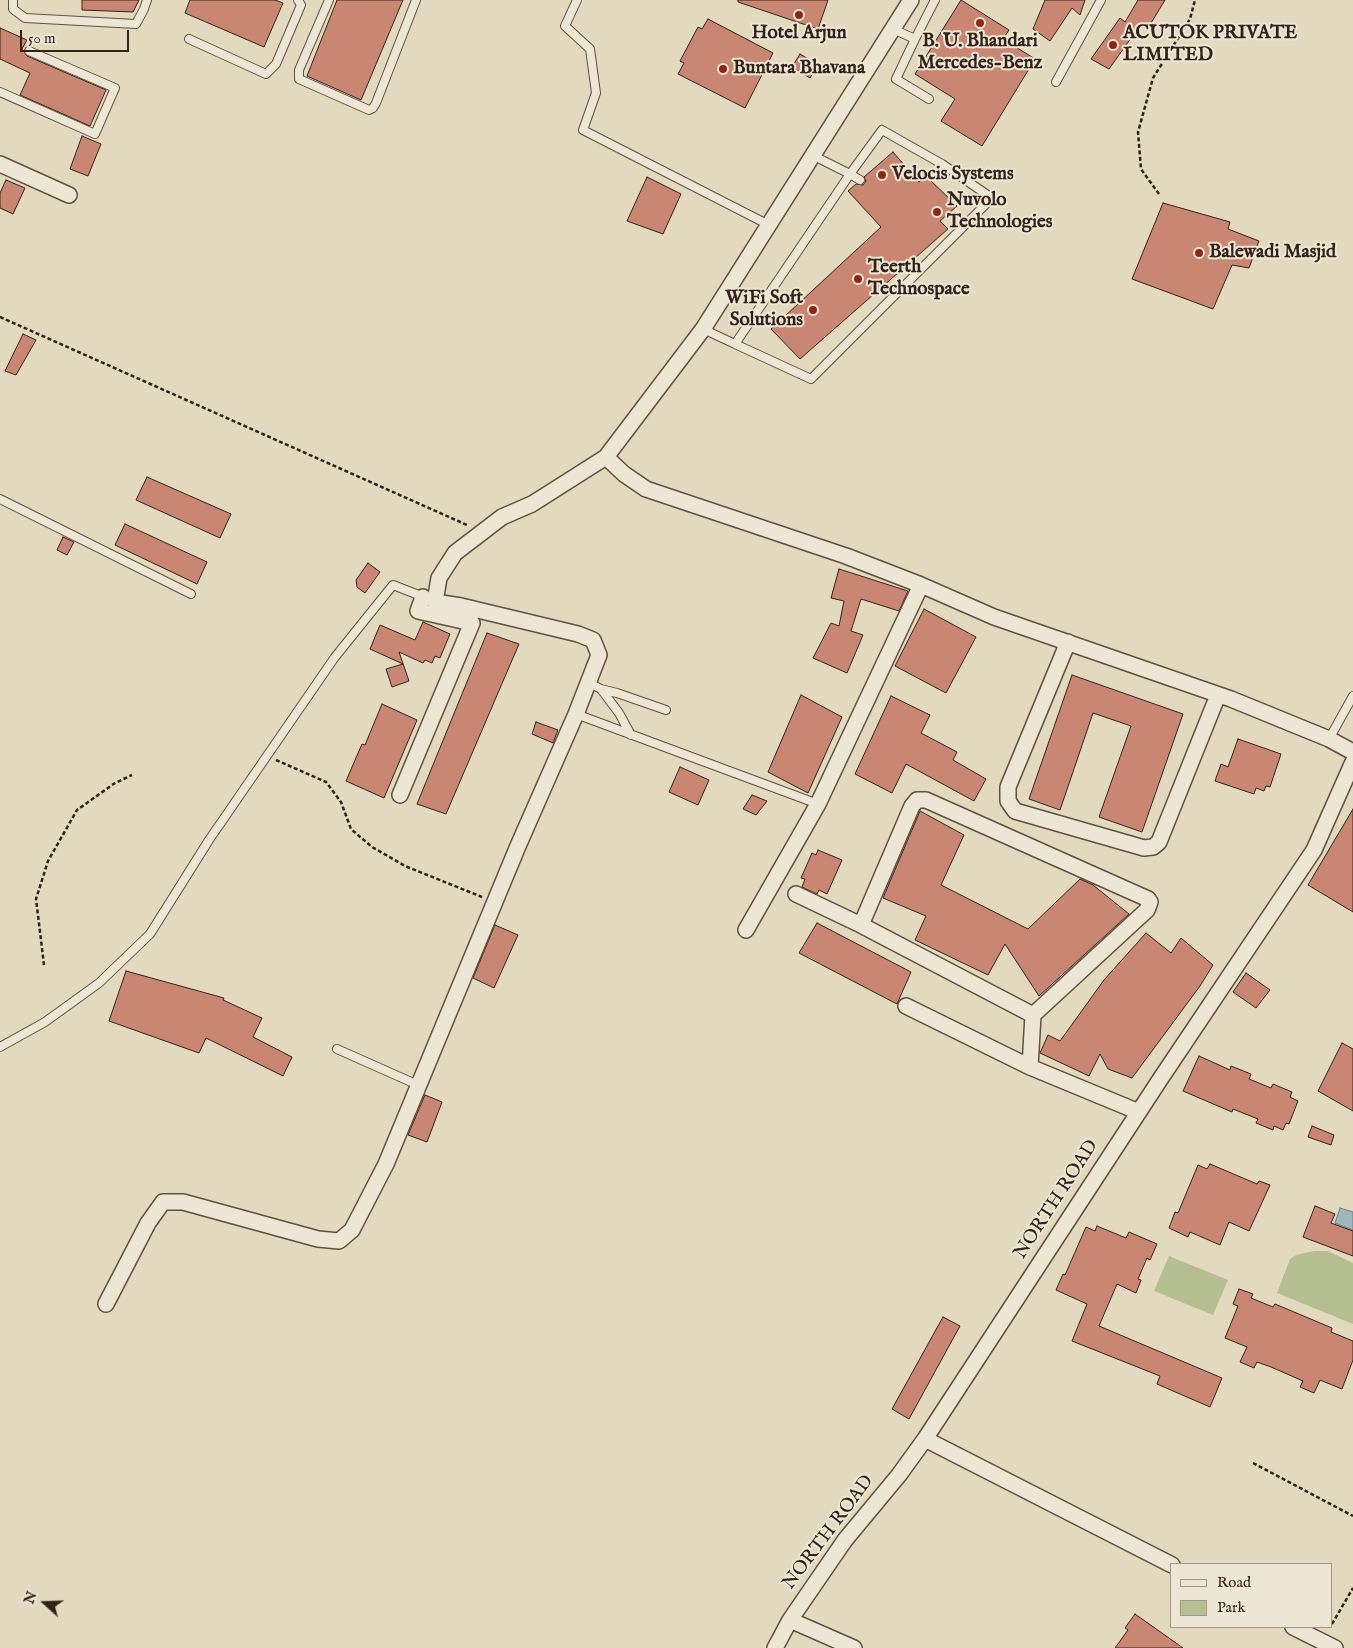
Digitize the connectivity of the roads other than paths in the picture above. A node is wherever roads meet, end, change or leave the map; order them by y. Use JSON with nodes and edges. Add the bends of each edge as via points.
{"nodes":[{"id":1,"x":13,"y":0,"type":"edge"},
{"id":2,"x":147,"y":0,"type":"edge"},
{"id":3,"x":298,"y":0,"type":"edge"},
{"id":4,"x":329,"y":0,"type":"edge"},
{"id":5,"x":416,"y":0,"type":"edge"},
{"id":6,"x":578,"y":0,"type":"edge"},
{"id":7,"x":911,"y":0,"type":"edge"},
{"id":8,"x":935,"y":0,"type":"edge"},
{"id":9,"x":1101,"y":0,"type":"edge"},
{"id":10,"x":893,"y":29,"type":"junction"},
{"id":11,"x":189,"y":39,"type":"dead end"},
{"id":12,"x":915,"y":39,"type":"junction"},
{"id":13,"x":29,"y":52,"type":"dead end"},
{"id":14,"x":1056,"y":82,"type":"dead end"},
{"id":15,"x":0,"y":92,"type":"edge"},
{"id":16,"x":929,"y":99,"type":"dead end"},
{"id":17,"x":814,"y":156,"type":"junction"},
{"id":18,"x":0,"y":164,"type":"edge"},
{"id":19,"x":850,"y":174,"type":"junction"},
{"id":20,"x":860,"y":180,"type":"dead end"},
{"id":21,"x":69,"y":195,"type":"dead end"},
{"id":22,"x":769,"y":225,"type":"junction"},
{"id":23,"x":703,"y":329,"type":"junction"},
{"id":24,"x":735,"y":344,"type":"junction"},
{"id":25,"x":606,"y":457,"type":"junction"},
{"id":26,"x":0,"y":499,"type":"edge"},
{"id":27,"x":921,"y":585,"type":"junction"},
{"id":28,"x":191,"y":594,"type":"dead end"},
{"id":29,"x":429,"y":599,"type":"junction"},
{"id":30,"x":1068,"y":642,"type":"junction"},
{"id":31,"x":595,"y":686,"type":"junction"},
{"id":32,"x":1218,"y":695,"type":"junction"},
{"id":33,"x":1353,"y":696,"type":"edge"},
{"id":34,"x":666,"y":710,"type":"dead end"},
{"id":35,"x":1349,"y":712,"type":"edge"},
{"id":36,"x":576,"y":714,"type":"junction"},
{"id":37,"x":631,"y":735,"type":"junction"},
{"id":38,"x":1329,"y":739,"type":"junction"},
{"id":39,"x":1353,"y":752,"type":"edge"},
{"id":40,"x":1353,"y":762,"type":"edge"},
{"id":41,"x":400,"y":795,"type":"dead end"},
{"id":42,"x":818,"y":804,"type":"junction"},
{"id":43,"x":796,"y":894,"type":"dead end"},
{"id":44,"x":861,"y":925,"type":"junction"},
{"id":45,"x":746,"y":930,"type":"dead end"},
{"id":46,"x":906,"y":1006,"type":"dead end"},
{"id":47,"x":1033,"y":1015,"type":"junction"},
{"id":48,"x":0,"y":1046,"type":"edge"},
{"id":49,"x":337,"y":1049,"type":"dead end"},
{"id":50,"x":1030,"y":1067,"type":"junction"},
{"id":51,"x":418,"y":1086,"type":"junction"},
{"id":52,"x":1139,"y":1112,"type":"junction"},
{"id":53,"x":106,"y":1304,"type":"dead end"},
{"id":54,"x":925,"y":1439,"type":"junction"},
{"id":55,"x":1170,"y":1564,"type":"edge"},
{"id":56,"x":790,"y":1620,"type":"junction"},
{"id":57,"x":1295,"y":1628,"type":"edge"},
{"id":58,"x":774,"y":1648,"type":"edge"},
{"id":59,"x":854,"y":1648,"type":"edge"},
{"id":60,"x":1335,"y":1648,"type":"edge"}],
"edges":[{"from":1,"to":2,"type":"lane","via":[[13,8],[25,18],[136,24]]},
{"from":3,"to":11,"type":"lane","via":[[301,5],[276,64],[266,74]]},
{"from":4,"to":5,"type":"lane","via":[[299,70],[299,79],[369,110],[376,103]]},
{"from":6,"to":22,"type":"lane","via":[[565,26],[590,49],[596,93],[584,130]]},
{"from":7,"to":10,"type":"street"},
{"from":8,"to":12,"type":"lane"},
{"from":9,"to":14,"type":"lane"},
{"from":10,"to":12,"type":"lane"},
{"from":10,"to":17,"type":"street"},
{"from":12,"to":16,"type":"lane","via":[[896,79]]},
{"from":13,"to":15,"type":"lane","via":[[115,88],[95,134]]},
{"from":17,"to":19,"type":"lane"},
{"from":17,"to":22,"type":"street"},
{"from":18,"to":21,"type":"street"},
{"from":19,"to":20,"type":"lane"},
{"from":19,"to":24,"type":"lane"},
{"from":19,"to":24,"type":"lane","via":[[882,130],[942,164],[992,198],[811,379]]},
{"from":22,"to":23,"type":"street"},
{"from":23,"to":24,"type":"lane"},
{"from":23,"to":25,"type":"street"},
{"from":25,"to":27,"type":"street","via":[[646,488]]},
{"from":25,"to":29,"type":"street","via":[[532,504],[502,517],[455,553]]},
{"from":26,"to":28,"type":"lane"},
{"from":27,"to":30,"type":"street","via":[[994,617]]},
{"from":27,"to":42,"type":"street"},
{"from":29,"to":31,"type":"street","via":[[593,640],[599,655]]},
{"from":29,"to":41,"type":"street","via":[[418,611],[472,623]]},
{"from":29,"to":48,"type":"lane","via":[[393,585],[335,657],[209,840],[150,934],[99,983],[45,1022]]},
{"from":30,"to":32,"type":"street"},
{"from":30,"to":32,"type":"street","via":[[1008,787],[1008,801],[1015,811],[1144,848],[1153,847],[1159,842]]},
{"from":31,"to":34,"type":"lane"},
{"from":31,"to":36,"type":"street"},
{"from":31,"to":37,"type":"lane","via":[[619,713]]},
{"from":32,"to":38,"type":"street"},
{"from":33,"to":35,"type":"lane"},
{"from":35,"to":38,"type":"lane"},
{"from":36,"to":37,"type":"lane"},
{"from":36,"to":51,"type":"street"},
{"from":37,"to":42,"type":"lane"},
{"from":38,"to":39,"type":"street"},
{"from":40,"to":52,"type":"street","name":"NORTH ROAD","via":[[1314,850]]},
{"from":42,"to":45,"type":"street"},
{"from":43,"to":44,"type":"street"},
{"from":44,"to":47,"type":"street"},
{"from":44,"to":47,"type":"street","via":[[917,800],[926,800],[1148,899],[1147,910]]},
{"from":46,"to":50,"type":"street"},
{"from":47,"to":50,"type":"street"},
{"from":49,"to":51,"type":"lane"},
{"from":50,"to":52,"type":"street"},
{"from":51,"to":53,"type":"street","via":[[386,1164],[352,1230],[339,1241],[318,1240],[183,1202],[163,1202],[148,1223]]},
{"from":52,"to":54,"type":"street","name":"NORTH ROAD"},
{"from":54,"to":55,"type":"street"},
{"from":54,"to":56,"type":"street","name":"NORTH ROAD","via":[[845,1540]]},
{"from":56,"to":58,"type":"street","name":"NORTH ROAD"},
{"from":56,"to":59,"type":"street"},
{"from":57,"to":60,"type":"street"}]}
